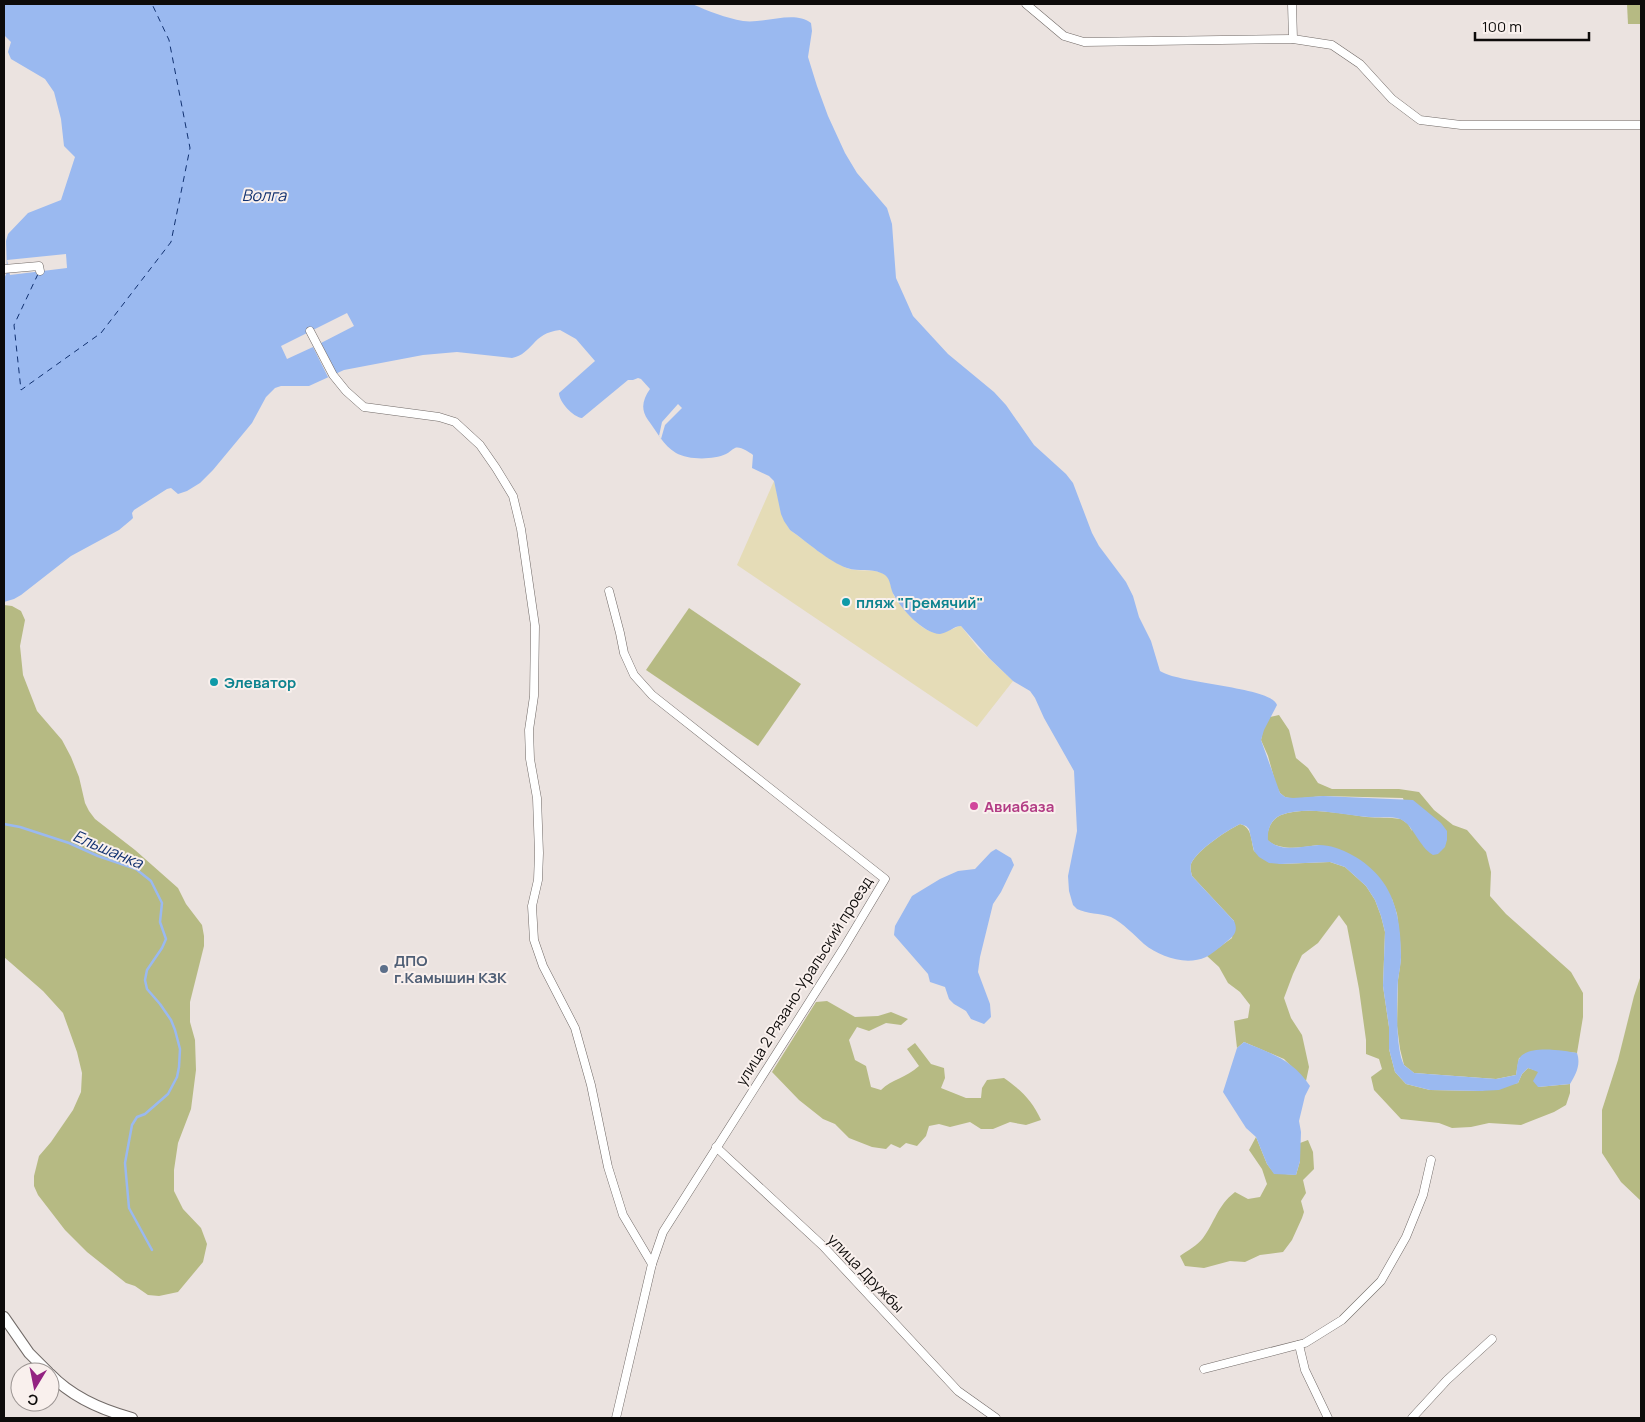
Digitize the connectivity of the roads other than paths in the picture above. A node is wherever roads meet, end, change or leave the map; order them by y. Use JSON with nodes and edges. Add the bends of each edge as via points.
{"nodes":[{"id":1,"x":1026,"y":4,"type":"edge"},
{"id":2,"x":1292,"y":4,"type":"edge"},
{"id":3,"x":1293,"y":39,"type":"junction"},
{"id":4,"x":1641,"y":125,"type":"edge"},
{"id":5,"x":4,"y":269,"type":"edge"},
{"id":6,"x":40,"y":272,"type":"dead end"},
{"id":7,"x":310,"y":332,"type":"dead end"},
{"id":8,"x":609,"y":592,"type":"dead end"},
{"id":9,"x":716,"y":1147,"type":"junction"},
{"id":10,"x":1431,"y":1160,"type":"dead end"},
{"id":11,"x":652,"y":1264,"type":"junction"},
{"id":12,"x":4,"y":1317,"type":"edge"},
{"id":13,"x":1492,"y":1339,"type":"dead end"},
{"id":14,"x":1299,"y":1345,"type":"junction"},
{"id":15,"x":38,"y":1362,"type":"edge"},
{"id":16,"x":1204,"y":1369,"type":"dead end"},
{"id":17,"x":60,"y":1382,"type":"edge"},
{"id":18,"x":132,"y":1418,"type":"edge"},
{"id":19,"x":616,"y":1418,"type":"edge"},
{"id":20,"x":996,"y":1418,"type":"edge"},
{"id":21,"x":1328,"y":1418,"type":"edge"},
{"id":22,"x":1412,"y":1418,"type":"edge"}],
"edges":[{"from":1,"to":3,"type":"street","via":[[1064,36],[1084,42]]},
{"from":2,"to":3,"type":"street"},
{"from":3,"to":4,"type":"street","via":[[1332,44],[1360,64],[1392,99],[1420,120],[1461,125]]},
{"from":5,"to":6,"type":"street","via":[[39,266]]},
{"from":7,"to":11,"type":"street","via":[[333,375],[364,407],[455,422],[480,445],[513,496],[535,626],[534,696],[529,730],[539,853],[538,880],[532,906],[534,940],[543,966],[575,1028],[608,1167],[623,1215]]},
{"from":8,"to":9,"type":"street","name":"улица 2 Рязано-Уральский проезд","via":[[624,653],[634,675],[652,694],[885,879],[844,949]]},
{"from":9,"to":11,"type":"street","name":"улица 2 Рязано-Уральский проезд","via":[[662,1232]]},
{"from":9,"to":20,"type":"street","name":"улица Дружбы","via":[[823,1246],[958,1391]]},
{"from":10,"to":14,"type":"street","via":[[1423,1195],[1406,1237],[1381,1281],[1342,1320]]},
{"from":11,"to":19,"type":"street","name":"улица 2 Рязано-Уральский проезд"},
{"from":12,"to":15,"type":"main road"},
{"from":13,"to":22,"type":"street"},
{"from":14,"to":16,"type":"street"},
{"from":14,"to":21,"type":"street","via":[[1305,1370]]},
{"from":17,"to":18,"type":"main road","via":[[79,1398]]}]}
